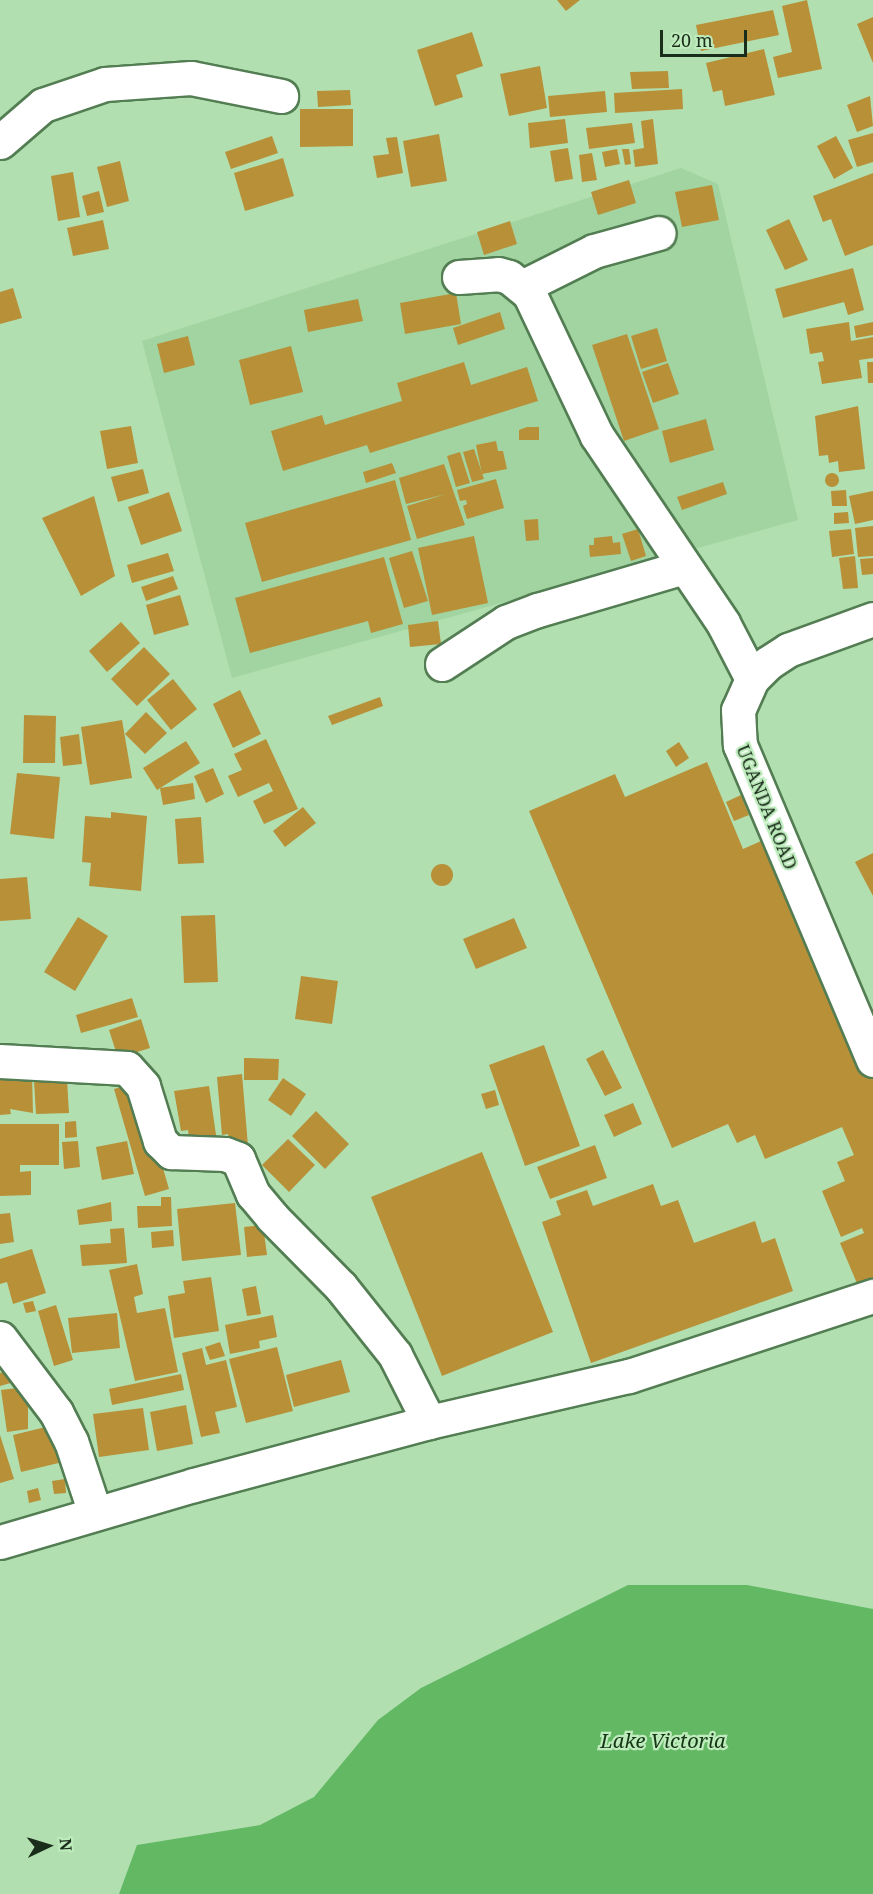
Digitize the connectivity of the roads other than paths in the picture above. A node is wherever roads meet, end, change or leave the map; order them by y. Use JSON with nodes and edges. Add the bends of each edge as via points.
{"nodes":[{"id":1,"x":282,"y":96,"type":"dead end"},
{"id":2,"x":0,"y":142,"type":"edge"},
{"id":3,"x":659,"y":233,"type":"dead end"},
{"id":4,"x":459,"y":277,"type":"dead end"},
{"id":5,"x":522,"y":287,"type":"junction"},
{"id":6,"x":684,"y":567,"type":"junction"},
{"id":7,"x":873,"y":619,"type":"edge"},
{"id":8,"x":442,"y":664,"type":"dead end"},
{"id":9,"x":752,"y":679,"type":"junction"},
{"id":10,"x":873,"y":1060,"type":"edge"},
{"id":11,"x":0,"y":1061,"type":"edge"},
{"id":12,"x":873,"y":1296,"type":"edge"},
{"id":13,"x":0,"y":1338,"type":"edge"},
{"id":14,"x":429,"y":1422,"type":"junction"},
{"id":15,"x":95,"y":1514,"type":"junction"},
{"id":16,"x":0,"y":1542,"type":"edge"}],
"edges":[{"from":1,"to":2,"type":"street","via":[[191,78],[105,84],[42,105]]},
{"from":3,"to":5,"type":"street","via":[[594,251]]},
{"from":4,"to":5,"type":"street","via":[[498,274]]},
{"from":5,"to":6,"type":"street","via":[[553,339],[567,379],[597,436]]},
{"from":6,"to":8,"type":"street","via":[[506,622]]},
{"from":6,"to":9,"type":"street","via":[[723,623]]},
{"from":7,"to":9,"type":"street","name":"UGANDA ROAD","via":[[788,650]]},
{"from":9,"to":10,"type":"street","name":"UGANDA ROAD","via":[[738,710],[740,745]]},
{"from":11,"to":14,"type":"street","via":[[127,1068],[143,1086],[160,1141],[171,1152],[238,1159],[253,1194],[341,1287],[394,1355]]},
{"from":12,"to":14,"type":"street","via":[[629,1376]]},
{"from":13,"to":15,"type":"street","via":[[56,1412],[71,1441]]},
{"from":14,"to":15,"type":"street"},
{"from":15,"to":16,"type":"street"}]}
